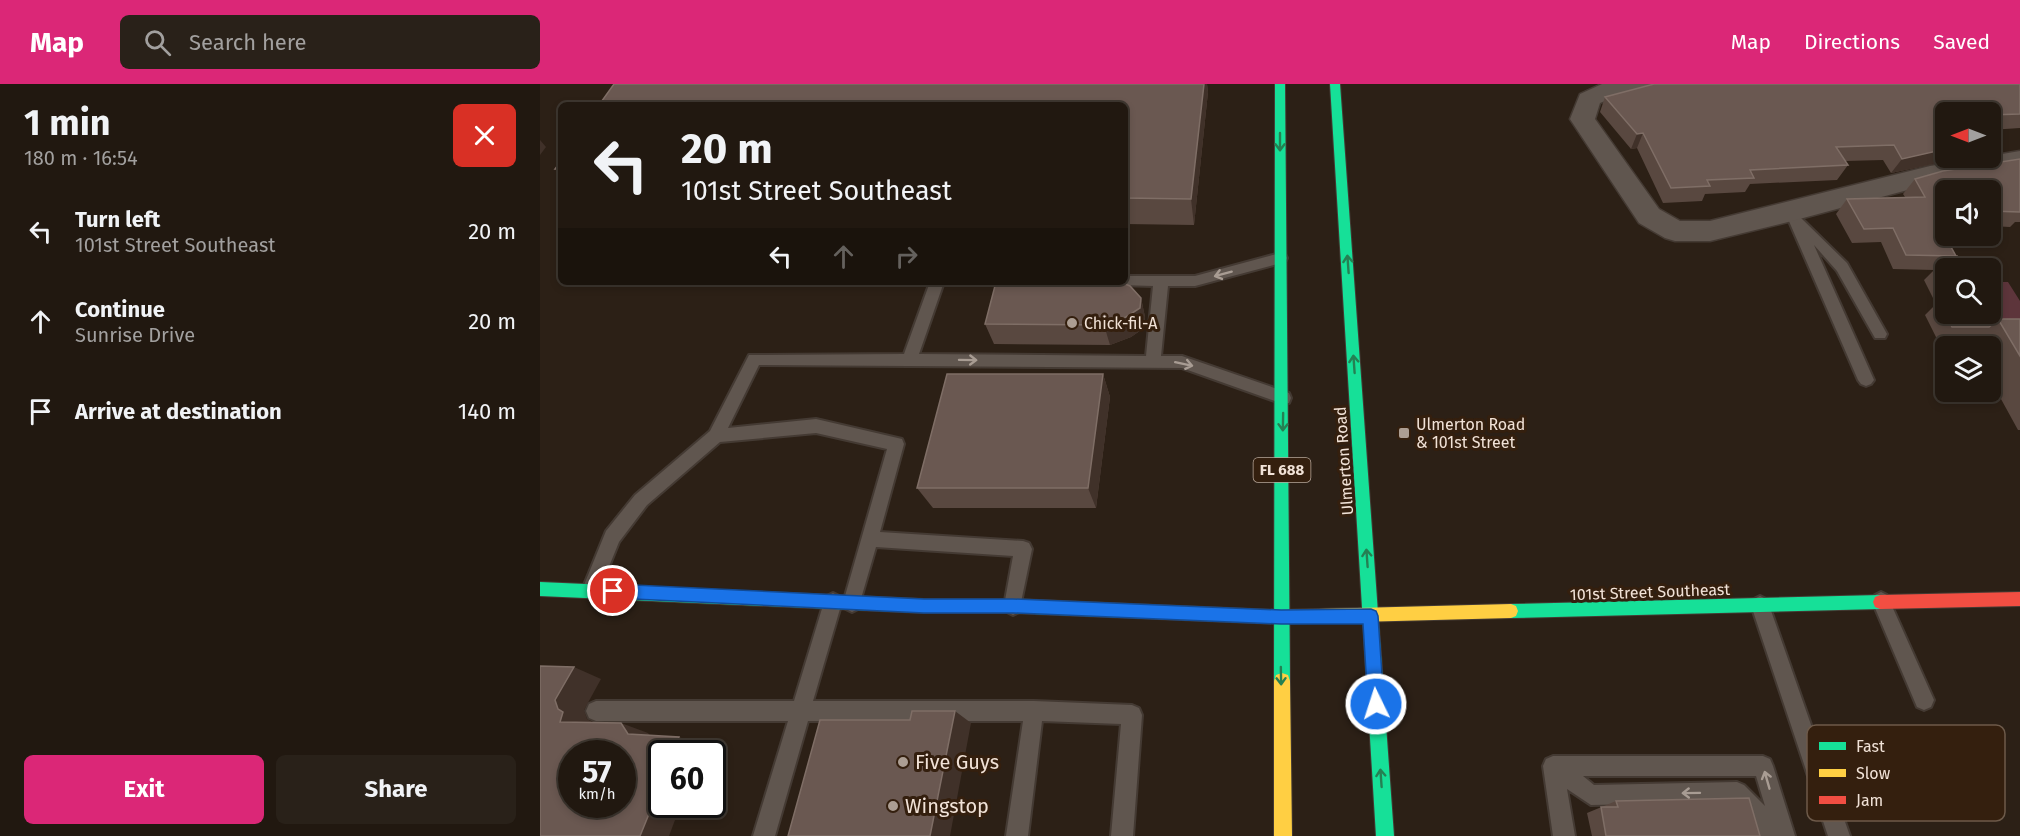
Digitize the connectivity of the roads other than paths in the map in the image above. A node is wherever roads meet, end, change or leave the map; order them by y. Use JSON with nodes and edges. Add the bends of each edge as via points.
{"nodes":[{"id":1,"x":851,"y":84,"type":"edge"},
{"id":2,"x":911,"y":84,"type":"edge"},
{"id":3,"x":1280,"y":84,"type":"edge"},
{"id":4,"x":1335,"y":84,"type":"edge"},
{"id":5,"x":1645,"y":84,"type":"edge"},
{"id":6,"x":2020,"y":160,"type":"edge"},
{"id":7,"x":1792,"y":212,"type":"junction"},
{"id":8,"x":1280,"y":258,"type":"junction"},
{"id":9,"x":1128,"y":281,"type":"edge"},
{"id":10,"x":1161,"y":281,"type":"junction"},
{"id":11,"x":936,"y":285,"type":"edge"},
{"id":12,"x":1880,"y":334,"type":"dead end"},
{"id":13,"x":909,"y":359,"type":"junction"},
{"id":14,"x":1154,"y":362,"type":"junction"},
{"id":15,"x":1866,"y":381,"type":"dead end"},
{"id":16,"x":1283,"y":398,"type":"junction"},
{"id":17,"x":716,"y":436,"type":"junction"},
{"id":18,"x":872,"y":539,"type":"junction"},
{"id":19,"x":540,"y":589,"type":"edge"},
{"id":20,"x":591,"y":590,"type":"junction"},
{"id":21,"x":2020,"y":599,"type":"edge"},
{"id":22,"x":1881,"y":601,"type":"junction"},
{"id":23,"x":832,"y":602,"type":"junction"},
{"id":24,"x":852,"y":603,"type":"junction"},
{"id":25,"x":1760,"y":605,"type":"junction"},
{"id":26,"x":1013,"y":606,"type":"junction"},
{"id":27,"x":1371,"y":616,"type":"junction"},
{"id":28,"x":1281,"y":617,"type":"junction"},
{"id":29,"x":1924,"y":700,"type":"dead end"},
{"id":30,"x":596,"y":711,"type":"dead end"},
{"id":31,"x":801,"y":711,"type":"junction"},
{"id":32,"x":1034,"y":711,"type":"junction"},
{"id":33,"x":1807,"y":742,"type":"edge"},
{"id":34,"x":1553,"y":766,"type":"junction"},
{"id":35,"x":1834,"y":821,"type":"edge"},
{"id":36,"x":764,"y":836,"type":"edge"},
{"id":37,"x":1017,"y":836,"type":"edge"},
{"id":38,"x":1122,"y":836,"type":"edge"},
{"id":39,"x":1283,"y":836,"type":"edge"},
{"id":40,"x":1385,"y":836,"type":"edge"},
{"id":41,"x":1564,"y":836,"type":"edge"},
{"id":42,"x":1768,"y":836,"type":"edge"},
{"id":43,"x":1784,"y":836,"type":"edge"},
{"id":44,"x":1839,"y":836,"type":"edge"}],
"edges":[{"from":1,"to":2,"type":"lane"},
{"from":3,"to":8,"type":"main road","number":"FL 688","one_way":true},
{"from":27,"to":4,"type":"main road","name":"Ulmerton Road","one_way":true},
{"from":5,"to":7,"type":"street","via":[[1611,88],[1589,99],[1582,119],[1649,216],[1675,231],[1710,231]]},
{"from":6,"to":7,"type":"street","via":[[1930,175]]},
{"from":7,"to":12,"type":"lane","via":[[1842,267]]},
{"from":7,"to":15,"type":"lane"},
{"from":8,"to":10,"type":"lane","one_way":true,"via":[[1195,281]]},
{"from":8,"to":16,"type":"main road","number":"FL 688"},
{"from":9,"to":10,"type":"lane"},
{"from":10,"to":14,"type":"lane"},
{"from":11,"to":13,"type":"lane"},
{"from":13,"to":14,"type":"lane","one_way":true},
{"from":13,"to":17,"type":"lane","via":[[754,359]]},
{"from":14,"to":16,"type":"lane","one_way":true,"via":[[1182,362]]},
{"from":16,"to":28,"type":"main road","number":"FL 688","one_way":true},
{"from":17,"to":18,"type":"lane","via":[[816,426],[896,444]]},
{"from":17,"to":20,"type":"lane","via":[[641,500],[612,537]]},
{"from":18,"to":24,"type":"lane"},
{"from":18,"to":26,"type":"lane","via":[[1023,549]]},
{"from":19,"to":20,"type":"main road","name":"101st Street Southeast"},
{"from":20,"to":23,"type":"main road","name":"101st Street Southeast"},
{"from":21,"to":22,"type":"main road","name":"101st Street Southeast"},
{"from":22,"to":25,"type":"main road","name":"101st Street Southeast"},
{"from":22,"to":29,"type":"lane"},
{"from":23,"to":24,"type":"main road","name":"101st Street Southeast"},
{"from":23,"to":31,"type":"lane"},
{"from":24,"to":26,"type":"main road","name":"101st Street Southeast"},
{"from":25,"to":27,"type":"main road","name":"101st Street Southeast"},
{"from":25,"to":33,"type":"lane"},
{"from":26,"to":28,"type":"main road","name":"101st Street Southeast"},
{"from":27,"to":28,"type":"main road","name":"101st Street Southeast"},
{"from":40,"to":27,"type":"main road","name":"Ulmerton Road","one_way":true},
{"from":28,"to":39,"type":"main road","number":"FL 688","one_way":true},
{"from":30,"to":31,"type":"lane"},
{"from":31,"to":32,"type":"lane"},
{"from":31,"to":36,"type":"lane"},
{"from":32,"to":37,"type":"lane"},
{"from":32,"to":38,"type":"lane","via":[[1132,715]]},
{"from":34,"to":41,"type":"lane"},
{"from":42,"to":34,"type":"lane","one_way":true,"via":[[1763,819],[1737,792],[1591,795]]},
{"from":43,"to":34,"type":"lane","one_way":true,"via":[[1763,766]]},
{"from":35,"to":44,"type":"lane"}]}
